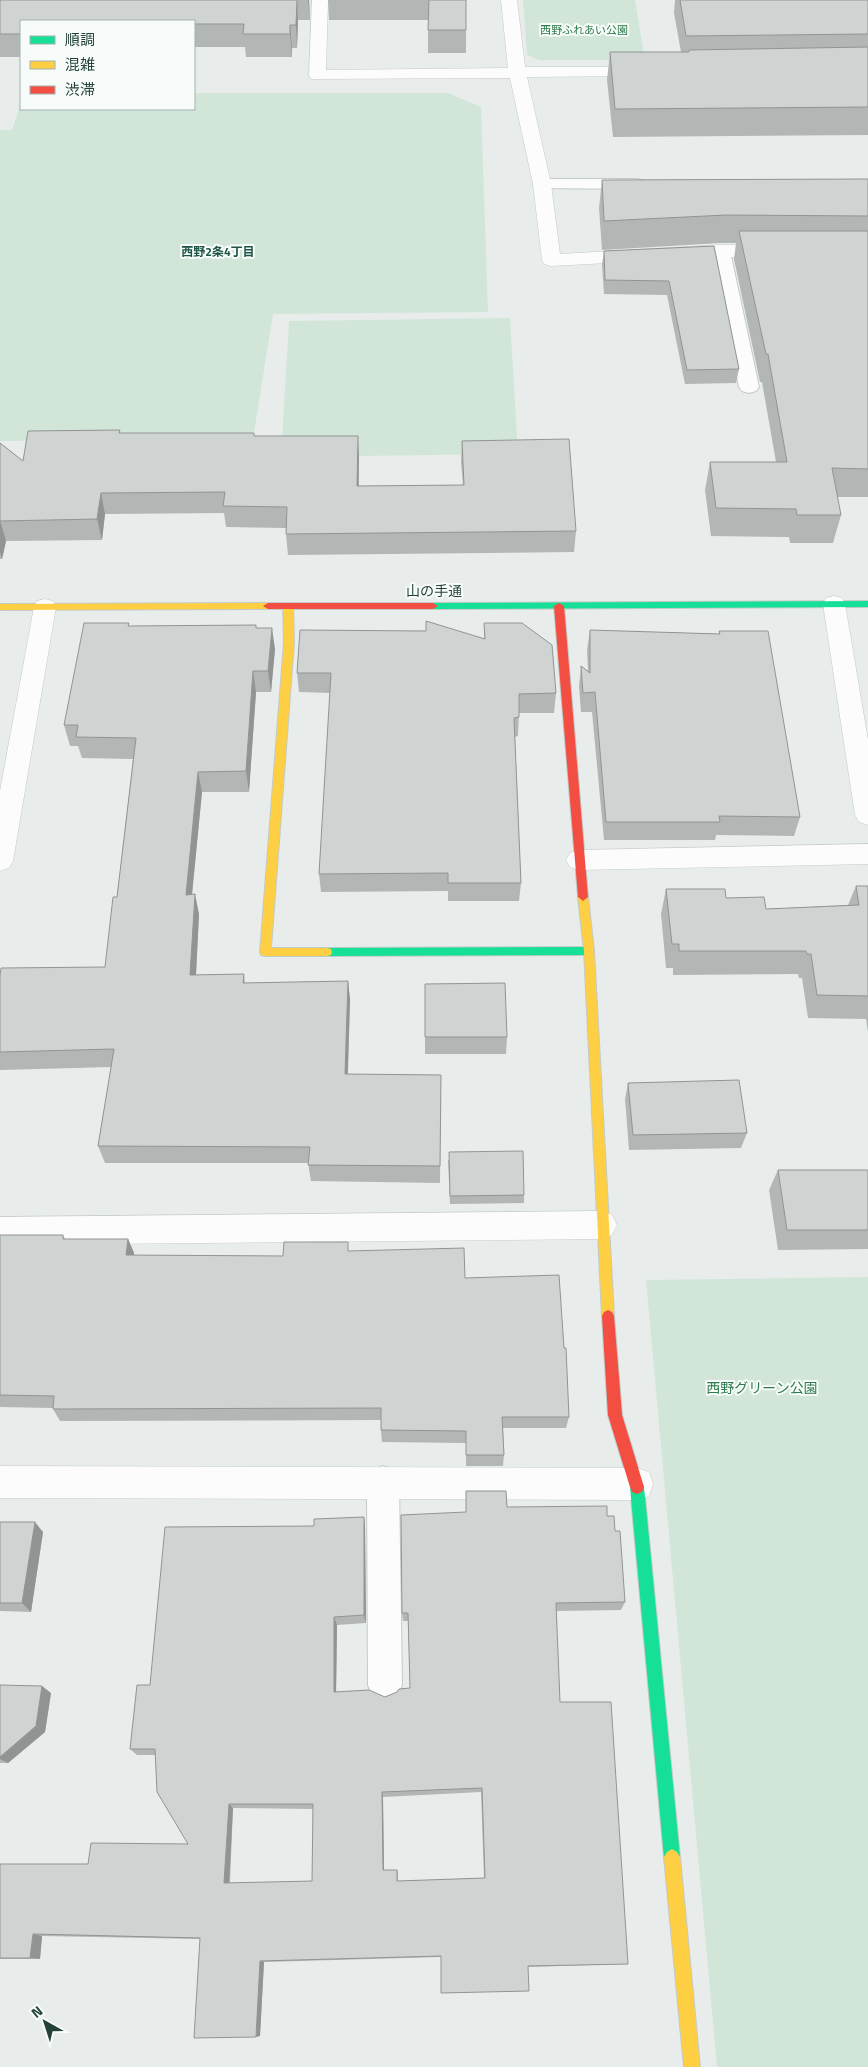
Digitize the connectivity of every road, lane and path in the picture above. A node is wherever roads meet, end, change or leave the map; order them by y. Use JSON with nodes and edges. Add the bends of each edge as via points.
{"nodes":[{"id":1,"x":509,"y":0,"type":"edge"},
{"id":2,"x":320,"y":3,"type":"edge"},
{"id":3,"x":301,"y":6,"type":"dead end"},
{"id":4,"x":663,"y":71,"type":"edge"},
{"id":5,"x":517,"y":72,"type":"junction"},
{"id":6,"x":542,"y":184,"type":"junction"},
{"id":7,"x":650,"y":184,"type":"edge"},
{"id":8,"x":721,"y":251,"type":"junction"},
{"id":9,"x":790,"y":251,"type":"edge"},
{"id":10,"x":749,"y":386,"type":"dead end"},
{"id":11,"x":834,"y":604,"type":"junction"},
{"id":12,"x":868,"y":604,"type":"edge"},
{"id":13,"x":288,"y":606,"type":"junction"},
{"id":14,"x":559,"y":606,"type":"junction"},
{"id":15,"x":0,"y":607,"type":"edge"},
{"id":16,"x":45,"y":607,"type":"junction"},
{"id":17,"x":868,"y":815,"type":"edge"},
{"id":18,"x":868,"y":854,"type":"edge"},
{"id":19,"x":579,"y":860,"type":"junction"},
{"id":20,"x":0,"y":861,"type":"edge"},
{"id":21,"x":589,"y":952,"type":"junction"},
{"id":22,"x":602,"y":1225,"type":"junction"},
{"id":23,"x":0,"y":1231,"type":"edge"},
{"id":24,"x":0,"y":1482,"type":"edge"},
{"id":25,"x":383,"y":1482,"type":"junction"},
{"id":26,"x":637,"y":1484,"type":"junction"},
{"id":27,"x":385,"y":1685,"type":"dead end"},
{"id":28,"x":692,"y":2067,"type":"edge"}],
"edges":[{"from":1,"to":5,"type":"street"},
{"from":2,"to":3,"type":"street"},
{"from":2,"to":5,"type":"street","via":[[317,75]]},
{"from":4,"to":5,"type":"street"},
{"from":5,"to":6,"type":"street"},
{"from":6,"to":7,"type":"lane"},
{"from":6,"to":8,"type":"street","via":[[551,260]]},
{"from":8,"to":9,"type":"street"},
{"from":8,"to":10,"type":"lane"},
{"from":11,"to":12,"type":"street","name":"山の手通"},
{"from":11,"to":14,"type":"street","name":"山の手通"},
{"from":11,"to":17,"type":"street"},
{"from":13,"to":14,"type":"street","name":"山の手通"},
{"from":13,"to":16,"type":"street","name":"山の手通"},
{"from":13,"to":21,"type":"street","via":[[289,642],[265,952]]},
{"from":14,"to":19,"type":"street"},
{"from":15,"to":16,"type":"street","name":"山の手通"},
{"from":16,"to":20,"type":"street"},
{"from":18,"to":19,"type":"street"},
{"from":19,"to":21,"type":"street"},
{"from":21,"to":22,"type":"street"},
{"from":22,"to":23,"type":"street"},
{"from":22,"to":26,"type":"street","via":[[615,1415]]},
{"from":24,"to":25,"type":"street"},
{"from":25,"to":26,"type":"street"},
{"from":25,"to":27,"type":"lane"},
{"from":26,"to":28,"type":"street"}]}
